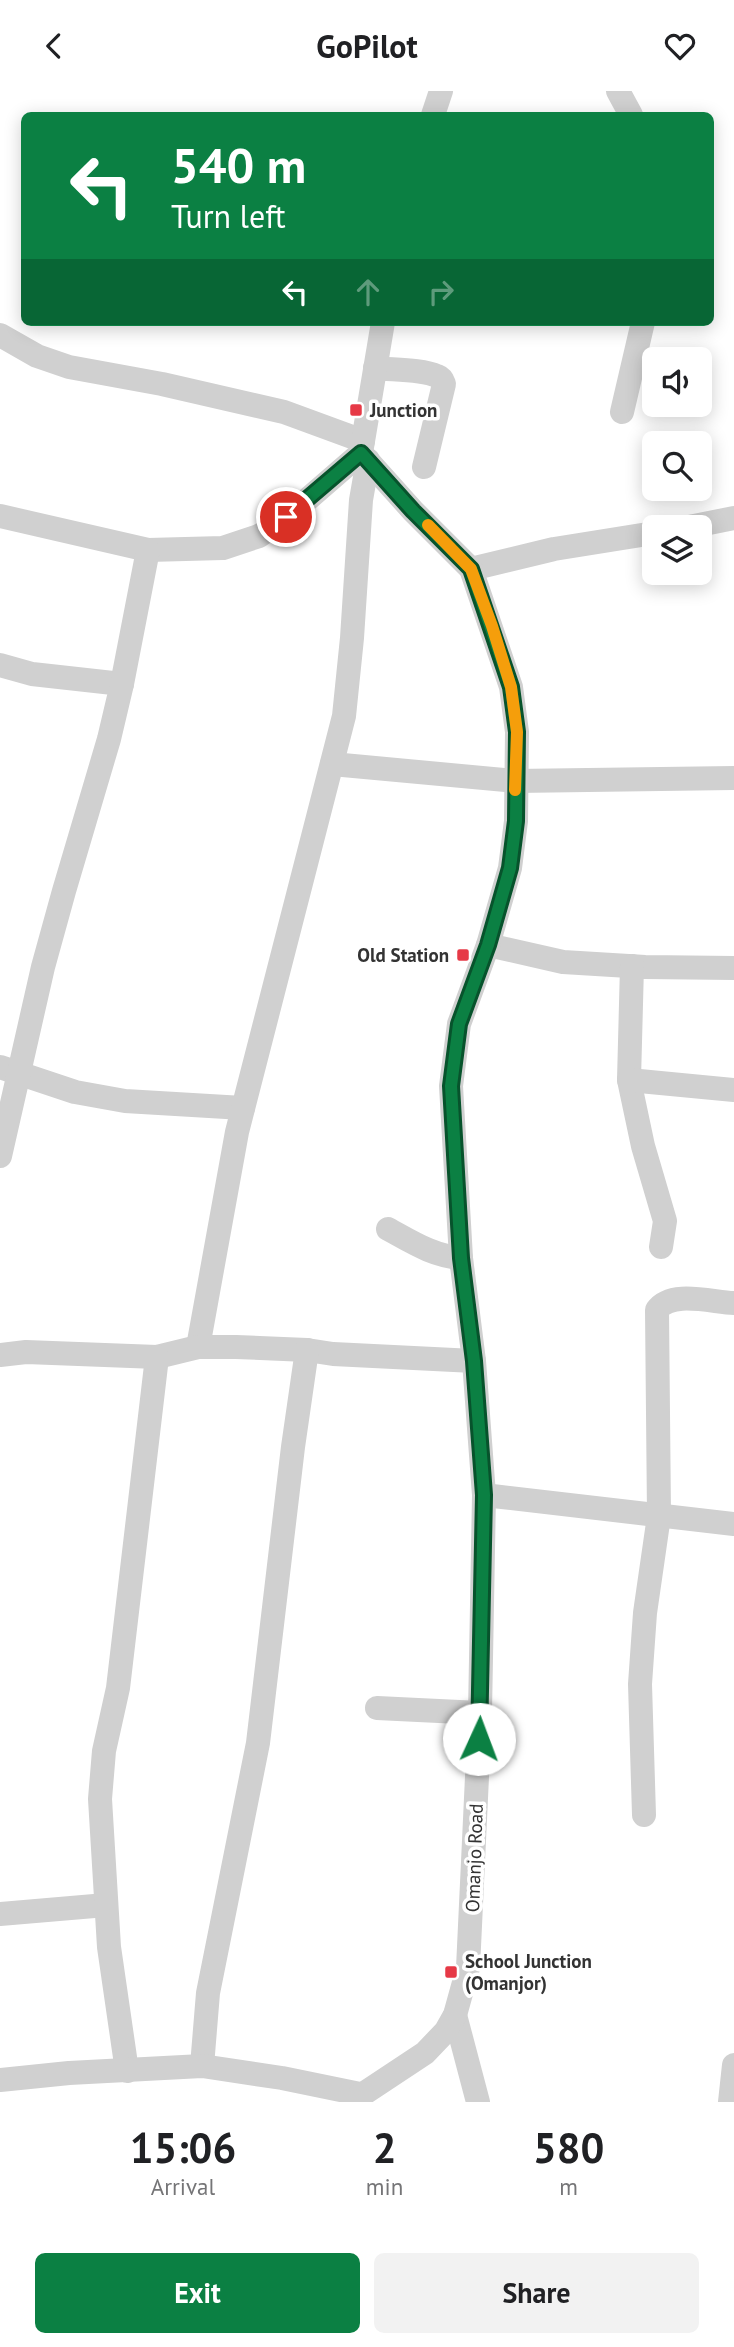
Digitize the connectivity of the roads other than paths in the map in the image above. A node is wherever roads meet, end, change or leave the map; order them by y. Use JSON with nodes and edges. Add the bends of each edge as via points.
{"nodes":[{"id":1,"x":441,"y":91,"type":"edge"},
{"id":2,"x":618,"y":91,"type":"edge"},
{"id":3,"x":434,"y":112,"type":"edge"},
{"id":4,"x":629,"y":112,"type":"edge"},
{"id":5,"x":382,"y":326,"type":"edge"},
{"id":6,"x":642,"y":326,"type":"edge"},
{"id":7,"x":0,"y":335,"type":"edge"},
{"id":8,"x":375,"y":368,"type":"junction"},
{"id":9,"x":622,"y":412,"type":"dead end"},
{"id":10,"x":364,"y":452,"type":"junction"},
{"id":11,"x":424,"y":467,"type":"dead end"},
{"id":12,"x":0,"y":516,"type":"edge"},
{"id":13,"x":734,"y":518,"type":"edge"},
{"id":14,"x":712,"y":522,"type":"edge"},
{"id":15,"x":642,"y":535,"type":"edge"},
{"id":16,"x":148,"y":550,"type":"junction"},
{"id":17,"x":471,"y":569,"type":"junction"},
{"id":18,"x":0,"y":665,"type":"edge"},
{"id":19,"x":122,"y":684,"type":"junction"},
{"id":20,"x":332,"y":764,"type":"junction"},
{"id":21,"x":734,"y":778,"type":"edge"},
{"id":22,"x":515,"y":781,"type":"junction"},
{"id":23,"x":488,"y":945,"type":"junction"},
{"id":24,"x":632,"y":965,"type":"junction"},
{"id":25,"x":734,"y":968,"type":"edge"},
{"id":26,"x":9,"y":1069,"type":"edge"},
{"id":27,"x":629,"y":1080,"type":"junction"},
{"id":28,"x":734,"y":1090,"type":"edge"},
{"id":29,"x":243,"y":1108,"type":"junction"},
{"id":30,"x":0,"y":1156,"type":"edge"},
{"id":31,"x":388,"y":1229,"type":"dead end"},
{"id":32,"x":661,"y":1247,"type":"dead end"},
{"id":33,"x":461,"y":1258,"type":"junction"},
{"id":34,"x":734,"y":1303,"type":"edge"},
{"id":35,"x":198,"y":1347,"type":"junction"},
{"id":36,"x":307,"y":1350,"type":"junction"},
{"id":37,"x":0,"y":1355,"type":"edge"},
{"id":38,"x":157,"y":1357,"type":"junction"},
{"id":39,"x":474,"y":1361,"type":"junction"},
{"id":40,"x":484,"y":1495,"type":"junction"},
{"id":41,"x":659,"y":1517,"type":"junction"},
{"id":42,"x":734,"y":1524,"type":"edge"},
{"id":43,"x":377,"y":1708,"type":"dead end"},
{"id":44,"x":480,"y":1713,"type":"junction"},
{"id":45,"x":644,"y":1815,"type":"dead end"},
{"id":46,"x":106,"y":1905,"type":"junction"},
{"id":47,"x":0,"y":1914,"type":"edge"},
{"id":48,"x":455,"y":2015,"type":"junction"},
{"id":49,"x":734,"y":2065,"type":"edge"},
{"id":50,"x":202,"y":2066,"type":"junction"},
{"id":51,"x":127,"y":2071,"type":"junction"},
{"id":52,"x":0,"y":2080,"type":"edge"},
{"id":53,"x":355,"y":2098,"type":"edge"},
{"id":54,"x":478,"y":2102,"type":"edge"},
{"id":55,"x":730,"y":2102,"type":"edge"}],
"edges":[{"from":1,"to":3,"type":"street"},
{"from":2,"to":4,"type":"street"},
{"from":5,"to":8,"type":"street"},
{"from":6,"to":9,"type":"street"},
{"from":7,"to":10,"type":"street","via":[[69,367],[284,412]]},
{"from":8,"to":10,"type":"street"},
{"from":8,"to":11,"type":"street","via":[[442,379]]},
{"from":10,"to":16,"type":"street","via":[[304,504],[259,535],[223,548]]},
{"from":10,"to":17,"type":"street","name":"Omanjo Road","via":[[413,511]]},
{"from":10,"to":20,"type":"street","via":[[344,716]]},
{"from":12,"to":16,"type":"street"},
{"from":13,"to":14,"type":"street"},
{"from":15,"to":17,"type":"street"},
{"from":16,"to":19,"type":"street"},
{"from":17,"to":22,"type":"street","name":"Omanjo Road","via":[[511,687],[517,732]]},
{"from":18,"to":19,"type":"street","via":[[32,674]]},
{"from":19,"to":26,"type":"street","via":[[97,784]]},
{"from":20,"to":22,"type":"street"},
{"from":20,"to":29,"type":"street"},
{"from":21,"to":22,"type":"street"},
{"from":22,"to":23,"type":"street","name":"Omanjo Road","via":[[510,868]]},
{"from":23,"to":24,"type":"street","via":[[563,962]]},
{"from":23,"to":33,"type":"street","name":"Omanjo Road","via":[[459,1024],[451,1086]]},
{"from":24,"to":25,"type":"street"},
{"from":24,"to":27,"type":"street"},
{"from":26,"to":29,"type":"street","via":[[75,1091],[125,1101]]},
{"from":26,"to":30,"type":"street"},
{"from":27,"to":28,"type":"street"},
{"from":27,"to":32,"type":"street","via":[[664,1221]]},
{"from":29,"to":35,"type":"street"},
{"from":31,"to":33,"type":"street","via":[[444,1257]]},
{"from":33,"to":39,"type":"street","name":"Omanjo Road"},
{"from":34,"to":41,"type":"street","via":[[674,1298],[657,1310]]},
{"from":35,"to":36,"type":"street"},
{"from":35,"to":38,"type":"street"},
{"from":36,"to":39,"type":"street"},
{"from":36,"to":50,"type":"street","via":[[258,1743],[208,1993]]},
{"from":37,"to":38,"type":"street"},
{"from":38,"to":46,"type":"street","via":[[118,1688],[104,1751],[100,1799]]},
{"from":39,"to":40,"type":"street","name":"Omanjo Road"},
{"from":40,"to":41,"type":"street"},
{"from":40,"to":44,"type":"street","name":"Omanjo Road"},
{"from":41,"to":42,"type":"street"},
{"from":41,"to":45,"type":"street","via":[[640,1684]]},
{"from":43,"to":44,"type":"street"},
{"from":44,"to":48,"type":"street","name":"Omanjo Road","via":[[468,1968]]},
{"from":46,"to":47,"type":"street"},
{"from":46,"to":51,"type":"street"},
{"from":48,"to":53,"type":"street","name":"Omanjo Road","via":[[425,2053]]},
{"from":48,"to":54,"type":"street"},
{"from":49,"to":55,"type":"street"},
{"from":50,"to":51,"type":"street"},
{"from":50,"to":53,"type":"street","via":[[282,2078]]},
{"from":51,"to":52,"type":"street"}]}
